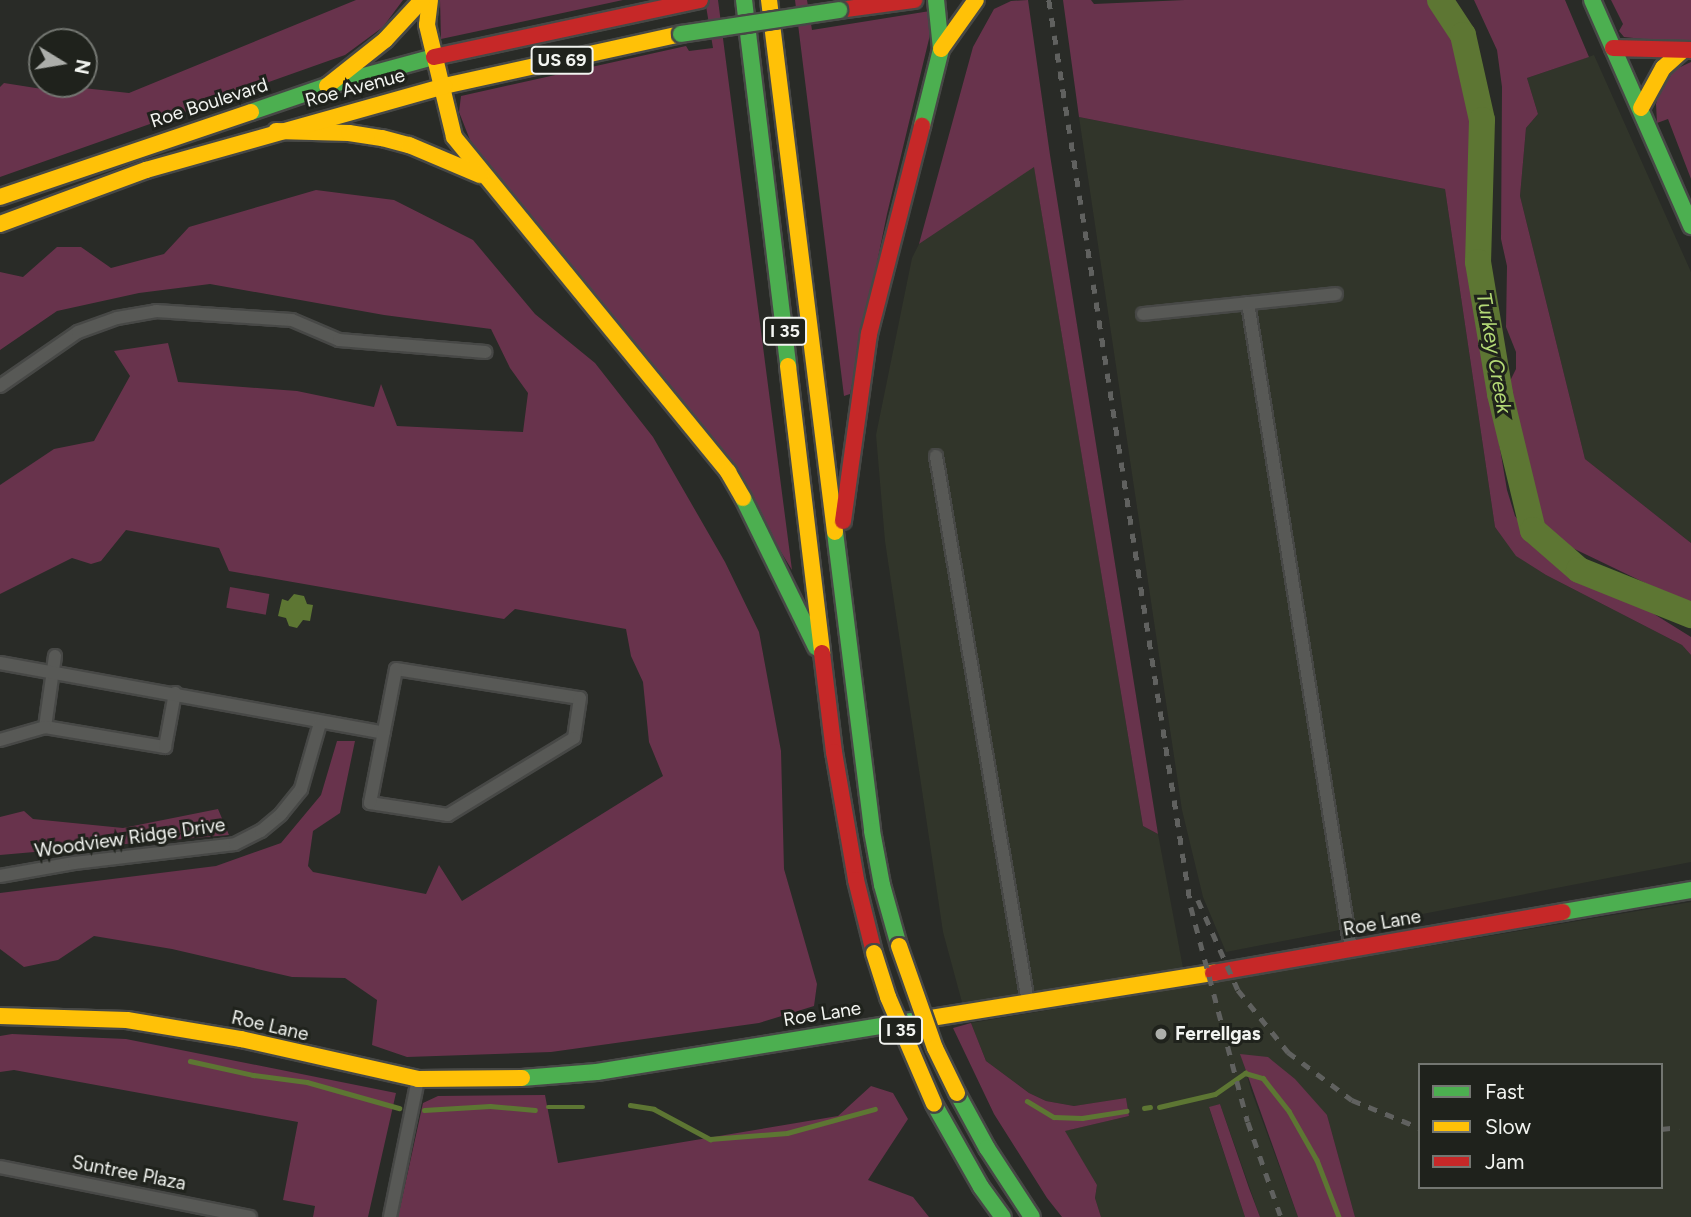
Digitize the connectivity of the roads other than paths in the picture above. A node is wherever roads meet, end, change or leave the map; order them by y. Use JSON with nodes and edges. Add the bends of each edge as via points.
{"nodes":[{"id":1,"x":422,"y":0,"type":"edge"},
{"id":2,"x":430,"y":0,"type":"edge"},
{"id":3,"x":700,"y":0,"type":"edge"},
{"id":4,"x":744,"y":0,"type":"edge"},
{"id":5,"x":769,"y":0,"type":"edge"},
{"id":6,"x":914,"y":0,"type":"edge"},
{"id":7,"x":936,"y":0,"type":"edge"},
{"id":8,"x":976,"y":0,"type":"edge"},
{"id":9,"x":1592,"y":0,"type":"edge"},
{"id":10,"x":1613,"y":48,"type":"junction"},
{"id":11,"x":941,"y":50,"type":"junction"},
{"id":12,"x":1687,"y":50,"type":"edge"},
{"id":13,"x":434,"y":57,"type":"junction"},
{"id":14,"x":327,"y":86,"type":"junction"},
{"id":15,"x":444,"y":86,"type":"junction"},
{"id":16,"x":1641,"y":108,"type":"junction"},
{"id":17,"x":276,"y":131,"type":"junction"},
{"id":18,"x":486,"y":177,"type":"junction"},
{"id":19,"x":0,"y":197,"type":"edge"},
{"id":20,"x":0,"y":224,"type":"edge"},
{"id":21,"x":1691,"y":226,"type":"edge"},
{"id":22,"x":1336,"y":294,"type":"dead end"},
{"id":23,"x":1248,"y":303,"type":"junction"},
{"id":24,"x":1143,"y":314,"type":"dead end"},
{"id":25,"x":486,"y":352,"type":"dead end"},
{"id":26,"x":0,"y":386,"type":"edge"},
{"id":27,"x":936,"y":456,"type":"dead end"},
{"id":28,"x":839,"y":555,"type":"junction"},
{"id":29,"x":55,"y":656,"type":"dead end"},
{"id":30,"x":824,"y":662,"type":"junction"},
{"id":31,"x":0,"y":663,"type":"edge"},
{"id":32,"x":51,"y":671,"type":"junction"},
{"id":33,"x":175,"y":693,"type":"junction"},
{"id":34,"x":320,"y":723,"type":"junction"},
{"id":35,"x":45,"y":727,"type":"junction"},
{"id":36,"x":384,"y":733,"type":"junction"},
{"id":37,"x":0,"y":740,"type":"edge"},
{"id":38,"x":0,"y":876,"type":"edge"},
{"id":39,"x":1691,"y":890,"type":"edge"},
{"id":40,"x":1351,"y":950,"type":"junction"},
{"id":41,"x":1028,"y":1002,"type":"junction"},
{"id":42,"x":0,"y":1016,"type":"edge"},
{"id":43,"x":418,"y":1079,"type":"junction"},
{"id":44,"x":0,"y":1167,"type":"edge"},
{"id":45,"x":250,"y":1217,"type":"edge"},
{"id":46,"x":390,"y":1217,"type":"edge"},
{"id":47,"x":1003,"y":1217,"type":"edge"},
{"id":48,"x":1032,"y":1217,"type":"edge"}],
"edges":[{"from":1,"to":14,"type":"main road","via":[[385,40]]},
{"from":2,"to":13,"type":"main road","via":[[427,25]]},
{"from":3,"to":13,"type":"main road","name":"Roe Boulevard"},
{"from":4,"to":30,"type":"main road","number":"I 35"},
{"from":5,"to":28,"type":"main road","number":"I 35"},
{"from":6,"to":15,"type":"main road","number":"US 69","bridge":true,"via":[[681,34]]},
{"from":7,"to":11,"type":"main road"},
{"from":8,"to":11,"type":"main road"},
{"from":9,"to":10,"type":"main road"},
{"from":10,"to":12,"type":"main road"},
{"from":10,"to":16,"type":"main road"},
{"from":11,"to":28,"type":"main road","via":[[869,334]]},
{"from":12,"to":16,"type":"main road","via":[[1663,68]]},
{"from":13,"to":14,"type":"main road","name":"Roe Boulevard"},
{"from":13,"to":15,"type":"main road"},
{"from":14,"to":19,"type":"main road","name":"Roe Boulevard"},
{"from":15,"to":17,"type":"main road","name":"Roe Avenue"},
{"from":15,"to":18,"type":"main road","via":[[454,137]]},
{"from":16,"to":21,"type":"main road"},
{"from":17,"to":18,"type":"main road","via":[[382,138]]},
{"from":17,"to":20,"type":"main road","via":[[62,199]]},
{"from":18,"to":30,"type":"main road","via":[[728,472]]},
{"from":22,"to":23,"type":"street"},
{"from":23,"to":24,"type":"street"},
{"from":23,"to":40,"type":"street"},
{"from":25,"to":26,"type":"street","via":[[339,340],[292,320],[156,311],[78,332]]},
{"from":27,"to":41,"type":"street"},
{"from":28,"to":48,"type":"main road","number":"I 35","bridge":true,"via":[[872,831],[899,946],[930,1037],[957,1093]]},
{"from":29,"to":32,"type":"street"},
{"from":30,"to":47,"type":"main road","number":"I 35","bridge":true,"via":[[844,815],[888,997],[934,1104],[981,1188]]},
{"from":31,"to":32,"type":"street"},
{"from":32,"to":33,"type":"street"},
{"from":32,"to":35,"type":"street"},
{"from":33,"to":34,"type":"street"},
{"from":33,"to":35,"type":"street","via":[[165,747]]},
{"from":34,"to":36,"type":"street"},
{"from":34,"to":38,"type":"street","name":"Woodview Ridge Drive","via":[[301,789],[261,831],[235,844]]},
{"from":35,"to":37,"type":"street"},
{"from":36,"to":36,"type":"street","via":[[370,803],[448,815],[574,738],[580,698],[396,668]]},
{"from":39,"to":40,"type":"main road","name":"Roe Lane"},
{"from":40,"to":41,"type":"main road","name":"Roe Lane"},
{"from":41,"to":43,"type":"main road","name":"Roe Lane","via":[[597,1072],[511,1079]]},
{"from":42,"to":43,"type":"main road","name":"Roe Lane","via":[[127,1020],[241,1039]]},
{"from":43,"to":46,"type":"street"},
{"from":44,"to":45,"type":"street","name":"Suntree Plaza"}]}
